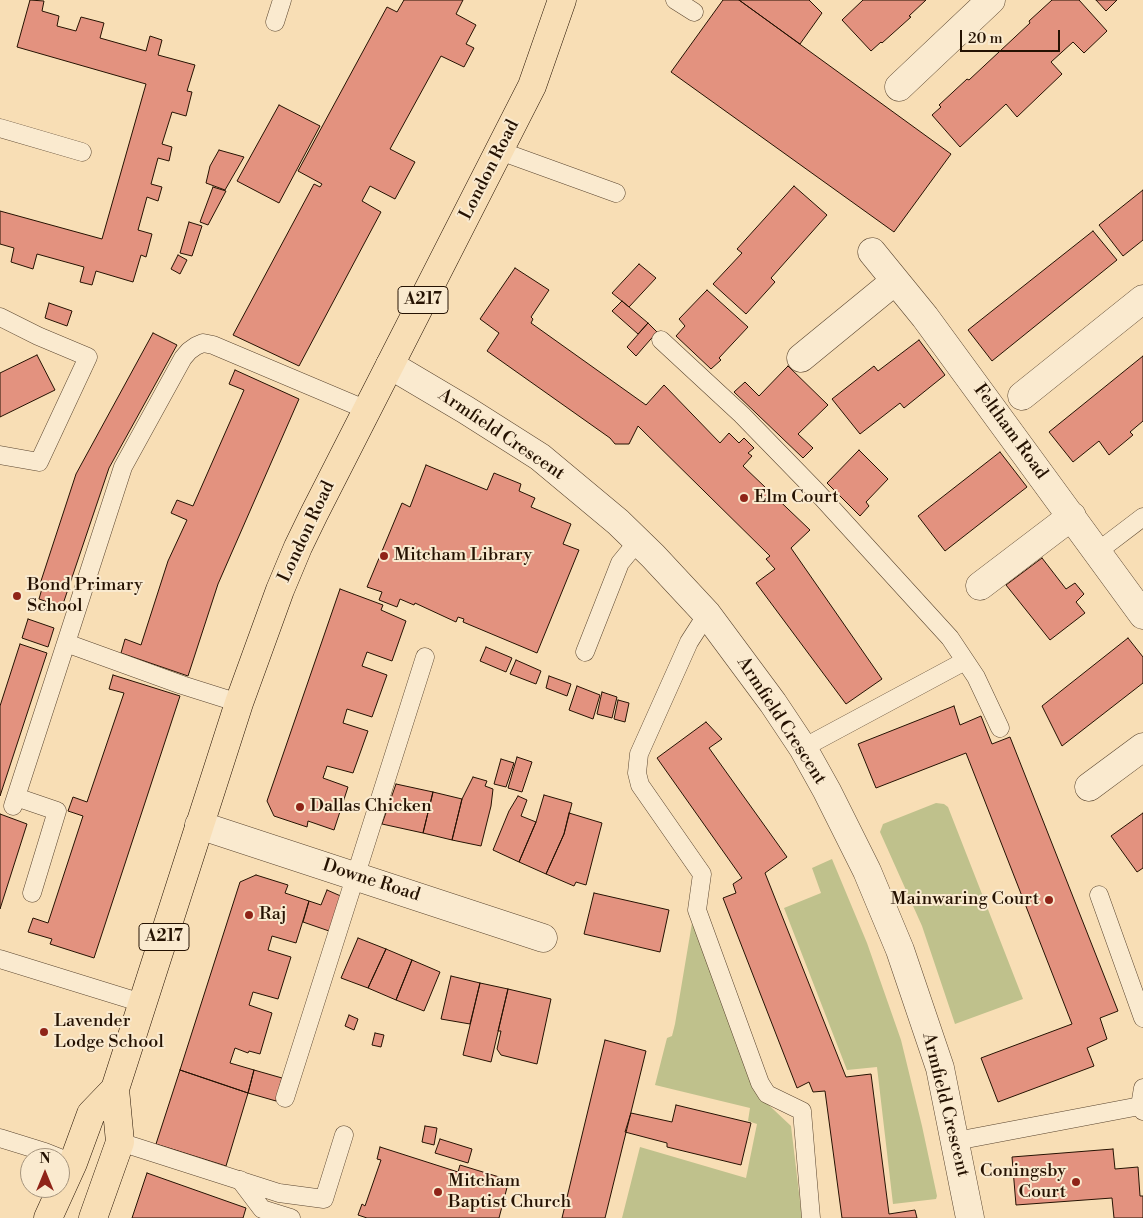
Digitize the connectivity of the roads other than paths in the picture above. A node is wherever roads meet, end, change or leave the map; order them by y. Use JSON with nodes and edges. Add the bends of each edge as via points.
{"nodes":[{"id":1,"x":282,"y":0,"type":"edge"},
{"id":2,"x":562,"y":0,"type":"edge"},
{"id":3,"x":675,"y":0,"type":"edge"},
{"id":4,"x":991,"y":0,"type":"edge"},
{"id":5,"x":694,"y":12,"type":"dead end"},
{"id":6,"x":275,"y":22,"type":"dead end"},
{"id":7,"x":899,"y":87,"type":"dead end"},
{"id":8,"x":0,"y":128,"type":"edge"},
{"id":9,"x":500,"y":150,"type":"junction"},
{"id":10,"x":82,"y":152,"type":"dead end"},
{"id":11,"x":616,"y":193,"type":"dead end"},
{"id":12,"x":872,"y":252,"type":"dead end"},
{"id":13,"x":895,"y":281,"type":"junction"},
{"id":14,"x":1143,"y":298,"type":"edge"},
{"id":15,"x":0,"y":317,"type":"edge"},
{"id":16,"x":661,"y":340,"type":"dead end"},
{"id":17,"x":801,"y":358,"type":"dead end"},
{"id":18,"x":390,"y":365,"type":"junction"},
{"id":19,"x":1022,"y":396,"type":"dead end"},
{"id":20,"x":367,"y":410,"type":"junction"},
{"id":21,"x":0,"y":455,"type":"edge"},
{"id":22,"x":1072,"y":516,"type":"junction"},
{"id":23,"x":1143,"y":517,"type":"edge"},
{"id":24,"x":638,"y":541,"type":"junction"},
{"id":25,"x":1097,"y":552,"type":"junction"},
{"id":26,"x":980,"y":586,"type":"dead end"},
{"id":27,"x":707,"y":614,"type":"junction"},
{"id":28,"x":1143,"y":615,"type":"edge"},
{"id":29,"x":66,"y":643,"type":"junction"},
{"id":30,"x":585,"y":652,"type":"dead end"},
{"id":31,"x":425,"y":657,"type":"dead end"},
{"id":32,"x":965,"y":661,"type":"junction"},
{"id":33,"x":239,"y":703,"type":"junction"},
{"id":34,"x":1000,"y":728,"type":"dead end"},
{"id":35,"x":1143,"y":747,"type":"edge"},
{"id":36,"x":803,"y":748,"type":"junction"},
{"id":37,"x":1089,"y":787,"type":"dead end"},
{"id":38,"x":199,"y":825,"type":"junction"},
{"id":39,"x":356,"y":876,"type":"junction"},
{"id":40,"x":32,"y":893,"type":"dead end"},
{"id":41,"x":1099,"y":895,"type":"dead end"},
{"id":42,"x":543,"y":938,"type":"dead end"},
{"id":43,"x":0,"y":959,"type":"edge"},
{"id":44,"x":142,"y":1003,"type":"junction"},
{"id":45,"x":1143,"y":1018,"type":"edge"},
{"id":46,"x":1143,"y":1088,"type":"edge"},
{"id":47,"x":115,"y":1089,"type":"junction"},
{"id":48,"x":285,"y":1098,"type":"dead end"},
{"id":49,"x":1141,"y":1108,"type":"edge"},
{"id":50,"x":344,"y":1135,"type":"dead end"},
{"id":51,"x":0,"y":1138,"type":"edge"},
{"id":52,"x":956,"y":1141,"type":"junction"},
{"id":53,"x":120,"y":1142,"type":"junction"},
{"id":54,"x":33,"y":1148,"type":"edge"},
{"id":55,"x":70,"y":1150,"type":"edge"},
{"id":56,"x":240,"y":1180,"type":"junction"},
{"id":57,"x":54,"y":1198,"type":"edge"},
{"id":58,"x":280,"y":1216,"type":"edge"},
{"id":59,"x":48,"y":1218,"type":"edge"},
{"id":60,"x":93,"y":1218,"type":"edge"},
{"id":61,"x":811,"y":1218,"type":"edge"},
{"id":62,"x":970,"y":1218,"type":"edge"}],
"edges":[{"from":1,"to":6,"type":"lane"},
{"from":2,"to":9,"type":"main road","name":"London Road","number":"A217","via":[[532,86]]},
{"from":3,"to":5,"type":"lane"},
{"from":4,"to":7,"type":"street"},
{"from":8,"to":10,"type":"lane"},
{"from":9,"to":11,"type":"lane"},
{"from":9,"to":18,"type":"main road","name":"London Road","number":"A217"},
{"from":12,"to":13,"type":"street","name":"Feltham Road"},
{"from":13,"to":17,"type":"street"},
{"from":13,"to":22,"type":"street","name":"Feltham Road"},
{"from":14,"to":19,"type":"street"},
{"from":15,"to":21,"type":"lane","via":[[88,357],[39,462]]},
{"from":16,"to":32,"type":"lane","via":[[742,415],[816,491],[950,638]]},
{"from":18,"to":20,"type":"main road","name":"London Road","number":"A217"},
{"from":18,"to":24,"type":"street","name":"Armfield Crescent","via":[[540,457]]},
{"from":20,"to":29,"type":"lane","via":[[212,344],[204,343],[189,351],[123,467]]},
{"from":20,"to":33,"type":"main road","name":"London Road","number":"A217","via":[[298,547]]},
{"from":22,"to":25,"type":"street","name":"Feltham Road"},
{"from":22,"to":26,"type":"street"},
{"from":23,"to":25,"type":"lane"},
{"from":24,"to":27,"type":"street","name":"Armfield Crescent"},
{"from":24,"to":30,"type":"lane","via":[[620,563]]},
{"from":25,"to":28,"type":"street","name":"Feltham Road"},
{"from":27,"to":36,"type":"street","name":"Armfield Crescent"},
{"from":27,"to":61,"type":"lane","via":[[689,642],[639,754],[637,773],[640,785],[702,874],[697,910],[760,1083],[767,1094],[802,1111]]},
{"from":29,"to":33,"type":"lane"},
{"from":29,"to":40,"type":"lane","via":[[14,801],[57,811]]},
{"from":31,"to":39,"type":"lane"},
{"from":32,"to":34,"type":"lane"},
{"from":32,"to":36,"type":"lane"},
{"from":33,"to":38,"type":"main road","name":"London Road","number":"A217"},
{"from":35,"to":37,"type":"street"},
{"from":36,"to":52,"type":"street","name":"Armfield Crescent","via":[[867,871],[900,950],[940,1068]]},
{"from":38,"to":39,"type":"street","name":"Downe Road"},
{"from":38,"to":44,"type":"main road","name":"London Road","number":"A217"},
{"from":39,"to":42,"type":"street","name":"Downe Road"},
{"from":39,"to":48,"type":"lane"},
{"from":41,"to":45,"type":"lane"},
{"from":43,"to":44,"type":"lane"},
{"from":44,"to":47,"type":"main road","name":"London Road","number":"A217"},
{"from":46,"to":49,"type":"lane"},
{"from":47,"to":53,"type":"main road","number":"A217"},
{"from":47,"to":55,"type":"main road","number":"A217","via":[[91,1114]]},
{"from":49,"to":52,"type":"lane"},
{"from":50,"to":56,"type":"lane","via":[[324,1199],[280,1193]]},
{"from":51,"to":54,"type":"lane"},
{"from":52,"to":62,"type":"street","name":"Armfield Crescent"},
{"from":53,"to":56,"type":"lane"},
{"from":53,"to":60,"type":"main road","number":"A217"},
{"from":56,"to":58,"type":"lane","via":[[262,1209]]},
{"from":57,"to":59,"type":"main road","number":"A217"}]}
